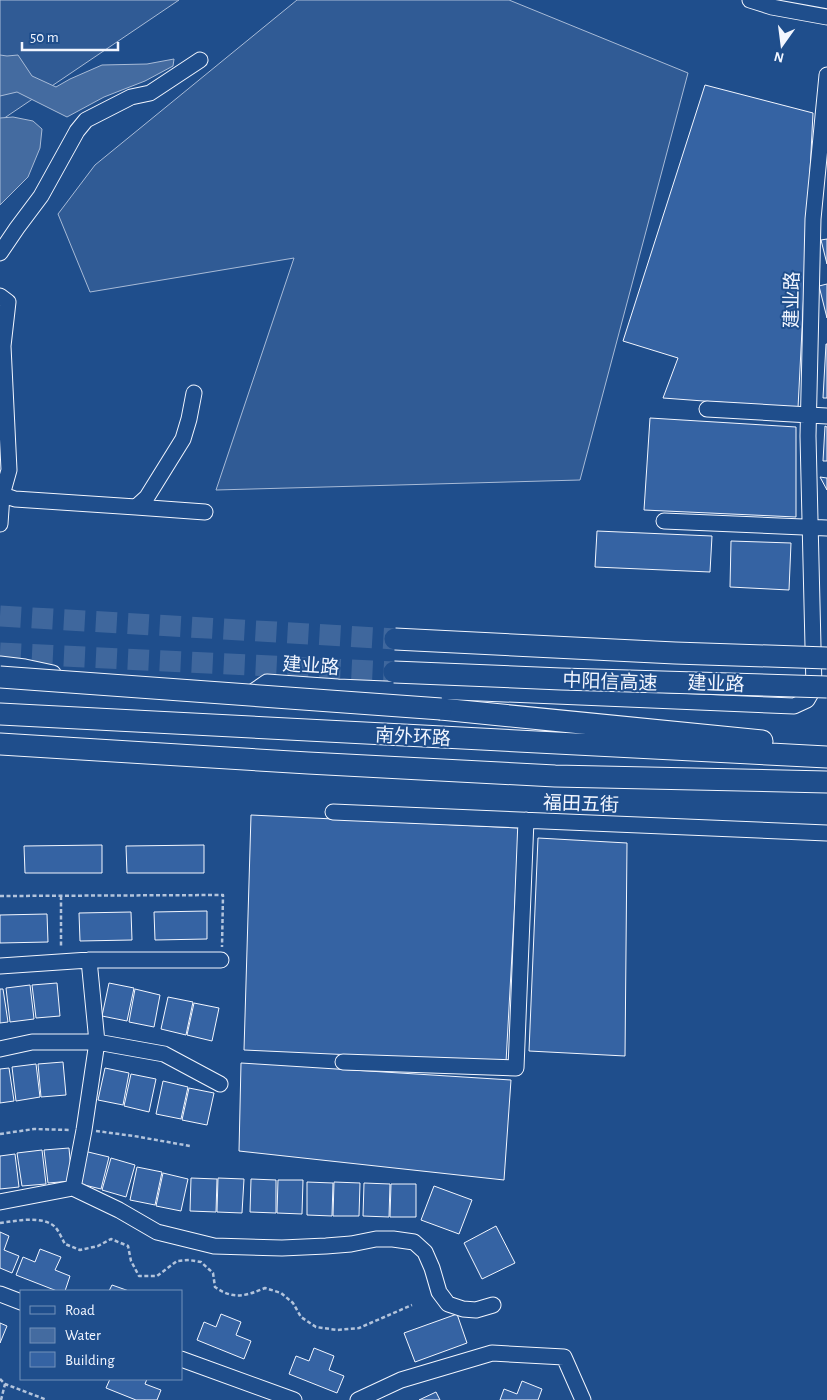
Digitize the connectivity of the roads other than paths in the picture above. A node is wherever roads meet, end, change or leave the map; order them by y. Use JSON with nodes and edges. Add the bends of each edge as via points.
{"nodes":[{"id":1,"x":750,"y":0,"type":"edge"},
{"id":2,"x":827,"y":17,"type":"edge"},
{"id":3,"x":200,"y":60,"type":"dead end"},
{"id":4,"x":827,"y":75,"type":"edge"},
{"id":5,"x":0,"y":253,"type":"edge"},
{"id":6,"x":0,"y":296,"type":"edge"},
{"id":7,"x":194,"y":392,"type":"dead end"},
{"id":8,"x":706,"y":409,"type":"dead end"},
{"id":9,"x":808,"y":415,"type":"junction"},
{"id":10,"x":827,"y":416,"type":"edge"},
{"id":11,"x":1,"y":495,"type":"edge"},
{"id":12,"x":136,"y":507,"type":"junction"},
{"id":13,"x":205,"y":512,"type":"dead end"},
{"id":14,"x":664,"y":521,"type":"dead end"},
{"id":15,"x":0,"y":524,"type":"edge"},
{"id":16,"x":809,"y":527,"type":"junction"},
{"id":17,"x":827,"y":528,"type":"edge"},
{"id":18,"x":395,"y":638,"type":"tunnel mouth"},
{"id":19,"x":827,"y":658,"type":"edge"},
{"id":20,"x":0,"y":664,"type":"edge"},
{"id":21,"x":394,"y":672,"type":"tunnel mouth"},
{"id":22,"x":0,"y":677,"type":"edge"},
{"id":23,"x":827,"y":687,"type":"edge"},
{"id":24,"x":0,"y":703,"type":"edge"},
{"id":25,"x":0,"y":714,"type":"edge"},
{"id":26,"x":68,"y":718,"type":"junction"},
{"id":27,"x":0,"y":744,"type":"edge"},
{"id":28,"x":59,"y":747,"type":"junction"},
{"id":29,"x":827,"y":748,"type":"edge"},
{"id":30,"x":0,"y":755,"type":"edge"},
{"id":31,"x":827,"y":758,"type":"edge"},
{"id":32,"x":827,"y":782,"type":"edge"},
{"id":33,"x":334,"y":812,"type":"dead end"},
{"id":34,"x":526,"y":820,"type":"junction"},
{"id":35,"x":827,"y":833,"type":"edge"},
{"id":36,"x":89,"y":960,"type":"junction"},
{"id":37,"x":221,"y":960,"type":"road end"},
{"id":38,"x":0,"y":966,"type":"edge"},
{"id":39,"x":97,"y":1042,"type":"junction"},
{"id":40,"x":0,"y":1049,"type":"edge"},
{"id":41,"x":343,"y":1062,"type":"dead end"},
{"id":42,"x":220,"y":1084,"type":"dead end"},
{"id":43,"x":73,"y":1188,"type":"junction"},
{"id":44,"x":0,"y":1202,"type":"edge"},
{"id":45,"x":0,"y":1294,"type":"edge"},
{"id":46,"x":20,"y":1302,"type":"edge"},
{"id":47,"x":493,"y":1304,"type":"dead end"},
{"id":48,"x":182,"y":1360,"type":"edge"},
{"id":49,"x":294,"y":1400,"type":"edge"},
{"id":50,"x":358,"y":1400,"type":"edge"},
{"id":51,"x":584,"y":1400,"type":"edge"}],
"edges":[{"from":1,"to":2,"type":"street"},
{"from":3,"to":5,"type":"street","via":[[150,93],[131,97],[86,120],[42,196]]},
{"from":4,"to":9,"type":"street","name":"建业路","via":[[813,219]]},
{"from":6,"to":11,"type":"street","via":[[8,302],[3,346],[9,470]]},
{"from":7,"to":12,"type":"street","via":[[183,439],[147,497]]},
{"from":8,"to":9,"type":"street"},
{"from":9,"to":10,"type":"street"},
{"from":9,"to":16,"type":"street","name":"建业路"},
{"from":11,"to":12,"type":"street","via":[[15,499]]},
{"from":11,"to":15,"type":"street"},
{"from":12,"to":13,"type":"street"},
{"from":14,"to":16,"type":"street"},
{"from":16,"to":17,"type":"street"},
{"from":16,"to":20,"type":"street","name":"建业路","via":[[814,688],[807,700],[794,706],[267,682],[251,693],[232,696],[131,687]]},
{"from":18,"to":19,"type":"highway","name":"中阳信高速","bridge":true},
{"from":21,"to":23,"type":"highway","name":"中阳信高速","bridge":true},
{"from":22,"to":29,"type":"highway","bridge":true,"via":[[442,709]]},
{"from":24,"to":26,"type":"highway"},
{"from":25,"to":26,"type":"highway","name":"南外环路"},
{"from":26,"to":31,"type":"highway","name":"南外环路"},
{"from":27,"to":28,"type":"highway","name":"南外环路"},
{"from":28,"to":30,"type":"highway"},
{"from":28,"to":32,"type":"highway","name":"南外环路","via":[[555,776]]},
{"from":33,"to":34,"type":"street","name":"福田五街"},
{"from":34,"to":35,"type":"street","name":"福田五街"},
{"from":34,"to":41,"type":"street","via":[[516,1068]]},
{"from":36,"to":37,"type":"street"},
{"from":36,"to":38,"type":"street"},
{"from":36,"to":39,"type":"street"},
{"from":39,"to":40,"type":"street","via":[[32,1042]]},
{"from":39,"to":42,"type":"street","via":[[164,1054]]},
{"from":39,"to":43,"type":"street"},
{"from":43,"to":44,"type":"street"},
{"from":43,"to":47,"type":"street","via":[[157,1232],[214,1246],[282,1248],[351,1244],[376,1239],[414,1242],[425,1252],[439,1292],[448,1304],[476,1310]]},
{"from":45,"to":46,"type":"street"},
{"from":48,"to":49,"type":"street"},
{"from":50,"to":51,"type":"street","via":[[401,1380],[492,1353],[564,1357]]}]}
